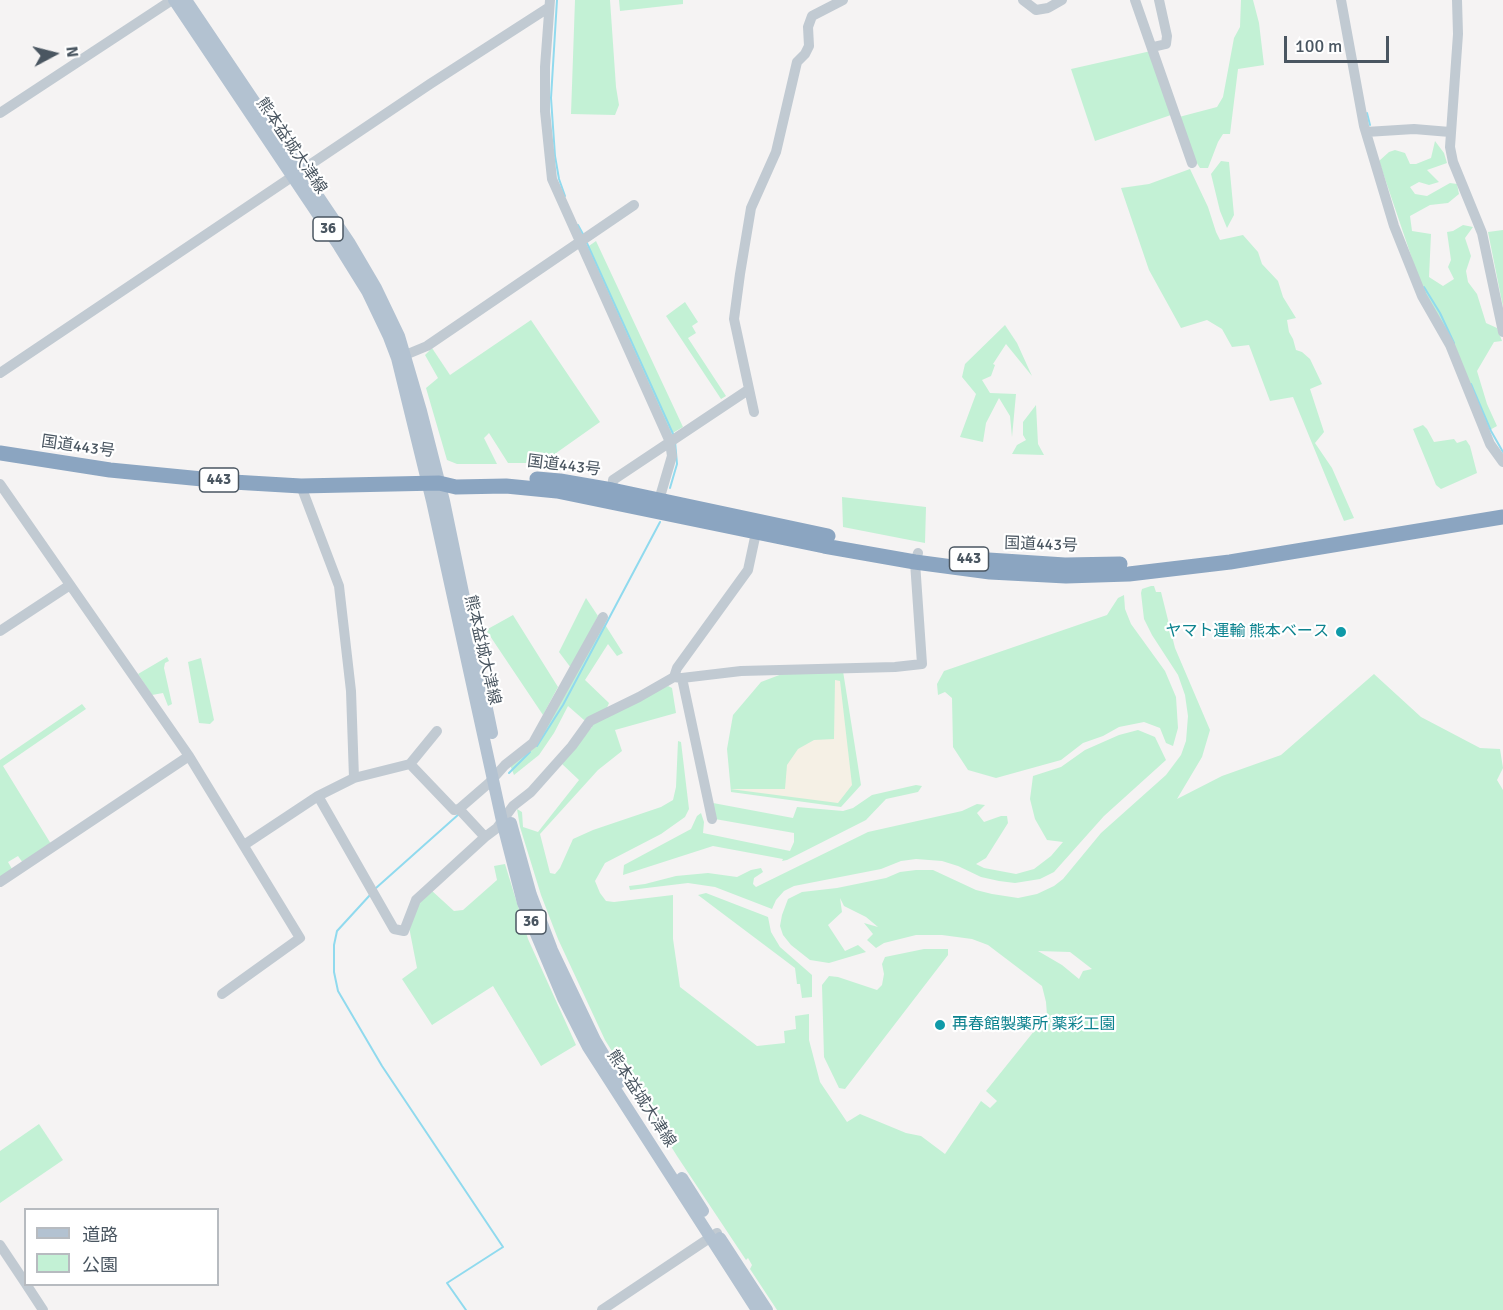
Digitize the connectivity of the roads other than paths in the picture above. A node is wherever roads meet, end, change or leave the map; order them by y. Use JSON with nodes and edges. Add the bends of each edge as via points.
{"nodes":[{"id":1,"x":173,"y":0,"type":"edge"},
{"id":2,"x":186,"y":0,"type":"edge"},
{"id":3,"x":1023,"y":0,"type":"edge"},
{"id":4,"x":1062,"y":0,"type":"edge"},
{"id":5,"x":1135,"y":0,"type":"edge"},
{"id":6,"x":1160,"y":0,"type":"edge"},
{"id":7,"x":1341,"y":0,"type":"edge"},
{"id":8,"x":1457,"y":0,"type":"edge"},
{"id":9,"x":840,"y":1,"type":"edge"},
{"id":10,"x":549,"y":4,"type":"edge"},
{"id":11,"x":1153,"y":47,"type":"junction"},
{"id":12,"x":0,"y":113,"type":"edge"},
{"id":13,"x":1366,"y":132,"type":"junction"},
{"id":14,"x":1450,"y":132,"type":"junction"},
{"id":15,"x":1192,"y":163,"type":"dead end"},
{"id":16,"x":297,"y":175,"type":"junction"},
{"id":17,"x":634,"y":205,"type":"dead end"},
{"id":18,"x":584,"y":240,"type":"junction"},
{"id":19,"x":1503,"y":332,"type":"edge"},
{"id":20,"x":402,"y":357,"type":"junction"},
{"id":21,"x":0,"y":373,"type":"edge"},
{"id":22,"x":748,"y":390,"type":"junction"},
{"id":23,"x":754,"y":412,"type":"dead end"},
{"id":24,"x":673,"y":439,"type":"junction"},
{"id":25,"x":0,"y":453,"type":"edge"},
{"id":26,"x":1503,"y":462,"type":"edge"},
{"id":27,"x":0,"y":484,"type":"edge"},
{"id":28,"x":433,"y":484,"type":"junction"},
{"id":29,"x":301,"y":486,"type":"junction"},
{"id":30,"x":612,"y":490,"type":"junction"},
{"id":31,"x":659,"y":500,"type":"junction"},
{"id":32,"x":1503,"y":507,"type":"edge"},
{"id":33,"x":1503,"y":517,"type":"edge"},
{"id":34,"x":758,"y":527,"type":"junction"},
{"id":35,"x":917,"y":558,"type":"junction"},
{"id":36,"x":70,"y":585,"type":"junction"},
{"id":37,"x":603,"y":617,"type":"dead end"},
{"id":38,"x":0,"y":631,"type":"edge"},
{"id":39,"x":678,"y":677,"type":"junction"},
{"id":40,"x":437,"y":731,"type":"dead end"},
{"id":41,"x":189,"y":756,"type":"junction"},
{"id":42,"x":410,"y":764,"type":"junction"},
{"id":43,"x":497,"y":774,"type":"junction"},
{"id":44,"x":354,"y":778,"type":"junction"},
{"id":45,"x":318,"y":796,"type":"junction"},
{"id":46,"x":461,"y":812,"type":"junction"},
{"id":47,"x":505,"y":817,"type":"junction"},
{"id":48,"x":712,"y":819,"type":"dead end"},
{"id":49,"x":485,"y":837,"type":"junction"},
{"id":50,"x":244,"y":845,"type":"junction"},
{"id":51,"x":0,"y":882,"type":"edge"},
{"id":52,"x":222,"y":994,"type":"dead end"},
{"id":53,"x":713,"y":1235,"type":"junction"},
{"id":54,"x":0,"y":1245,"type":"edge"},
{"id":55,"x":24,"y":1281,"type":"edge"},
{"id":56,"x":27,"y":1286,"type":"edge"},
{"id":57,"x":43,"y":1310,"type":"edge"},
{"id":58,"x":602,"y":1310,"type":"edge"},
{"id":59,"x":757,"y":1310,"type":"edge"},
{"id":60,"x":767,"y":1310,"type":"edge"}],
"edges":[{"from":1,"to":12,"type":"street"},
{"from":1,"to":16,"type":"main road","name":"熊本益城大津線","number":"36"},
{"from":2,"to":16,"type":"main road","name":"熊本益城大津線","number":"36"},
{"from":3,"to":4,"type":"street","via":[[1036,10]]},
{"from":5,"to":11,"type":"street"},
{"from":6,"to":11,"type":"street","via":[[1166,44]]},
{"from":7,"to":13,"type":"street"},
{"from":8,"to":14,"type":"street"},
{"from":9,"to":22,"type":"street","via":[[812,16],[809,46],[797,62],[776,152],[751,208],[735,319]]},
{"from":10,"to":16,"type":"street"},
{"from":10,"to":18,"type":"street","via":[[545,111],[552,180]]},
{"from":11,"to":15,"type":"street"},
{"from":13,"to":14,"type":"street"},
{"from":13,"to":26,"type":"street","via":[[1394,226],[1422,296],[1450,345],[1490,444]]},
{"from":14,"to":19,"type":"street","via":[[1453,162],[1482,233]]},
{"from":16,"to":20,"type":"main road","name":"熊本益城大津線","number":"36","via":[[360,260],[380,298]]},
{"from":16,"to":21,"type":"street"},
{"from":17,"to":18,"type":"street"},
{"from":18,"to":20,"type":"street","via":[[427,346]]},
{"from":18,"to":24,"type":"street"},
{"from":20,"to":28,"type":"main road","name":"熊本益城大津線","number":"36"},
{"from":22,"to":23,"type":"street"},
{"from":22,"to":24,"type":"street"},
{"from":24,"to":30,"type":"street","via":[[613,480]]},
{"from":24,"to":31,"type":"street"},
{"from":25,"to":29,"type":"highway","name":"国道443号","number":"443","via":[[110,470]]},
{"from":27,"to":36,"type":"street"},
{"from":28,"to":29,"type":"highway","name":"国道443号","number":"443"},
{"from":28,"to":30,"type":"highway","name":"国道443号","number":"443","via":[[455,478],[506,477]]},
{"from":28,"to":34,"type":"highway","name":"国道443号","number":"443","via":[[557,491]]},
{"from":28,"to":43,"type":"main road","name":"熊本益城大津線","number":"36"},
{"from":29,"to":44,"type":"street","via":[[339,586],[351,691]]},
{"from":30,"to":31,"type":"highway","name":"国道443号","number":"443"},
{"from":31,"to":34,"type":"highway","name":"国道443号","number":"443"},
{"from":32,"to":35,"type":"highway","name":"国道443号","number":"443","via":[[1229,554],[1128,564]]},
{"from":33,"to":35,"type":"highway","name":"国道443号","number":"443","via":[[1230,562],[1129,574],[990,572]]},
{"from":34,"to":35,"type":"highway","name":"国道443号","number":"443"},
{"from":34,"to":39,"type":"street","via":[[748,570],[677,668]]},
{"from":35,"to":39,"type":"street","via":[[922,664],[741,670]]},
{"from":36,"to":38,"type":"street"},
{"from":36,"to":41,"type":"street"},
{"from":37,"to":43,"type":"street","via":[[533,743]]},
{"from":39,"to":47,"type":"street","via":[[590,721],[572,746]]},
{"from":39,"to":48,"type":"street"},
{"from":40,"to":42,"type":"street"},
{"from":41,"to":50,"type":"street"},
{"from":41,"to":51,"type":"street"},
{"from":42,"to":44,"type":"street"},
{"from":42,"to":46,"type":"street","via":[[454,810]]},
{"from":43,"to":46,"type":"street"},
{"from":43,"to":47,"type":"main road","name":"熊本益城大津線","number":"36"},
{"from":44,"to":45,"type":"street"},
{"from":45,"to":49,"type":"street","via":[[394,929],[404,931],[416,900]]},
{"from":45,"to":50,"type":"street"},
{"from":46,"to":49,"type":"street"},
{"from":47,"to":49,"type":"street"},
{"from":47,"to":53,"type":"main road","name":"熊本益城大津線","number":"36","via":[[549,941],[590,1031]]},
{"from":50,"to":52,"type":"street","via":[[300,938]]},
{"from":53,"to":58,"type":"street"},
{"from":53,"to":59,"type":"main road","name":"熊本益城大津線","number":"36"},
{"from":53,"to":60,"type":"main road","name":"熊本益城大津線","number":"36"},
{"from":54,"to":55,"type":"street"},
{"from":56,"to":57,"type":"street"}]}
